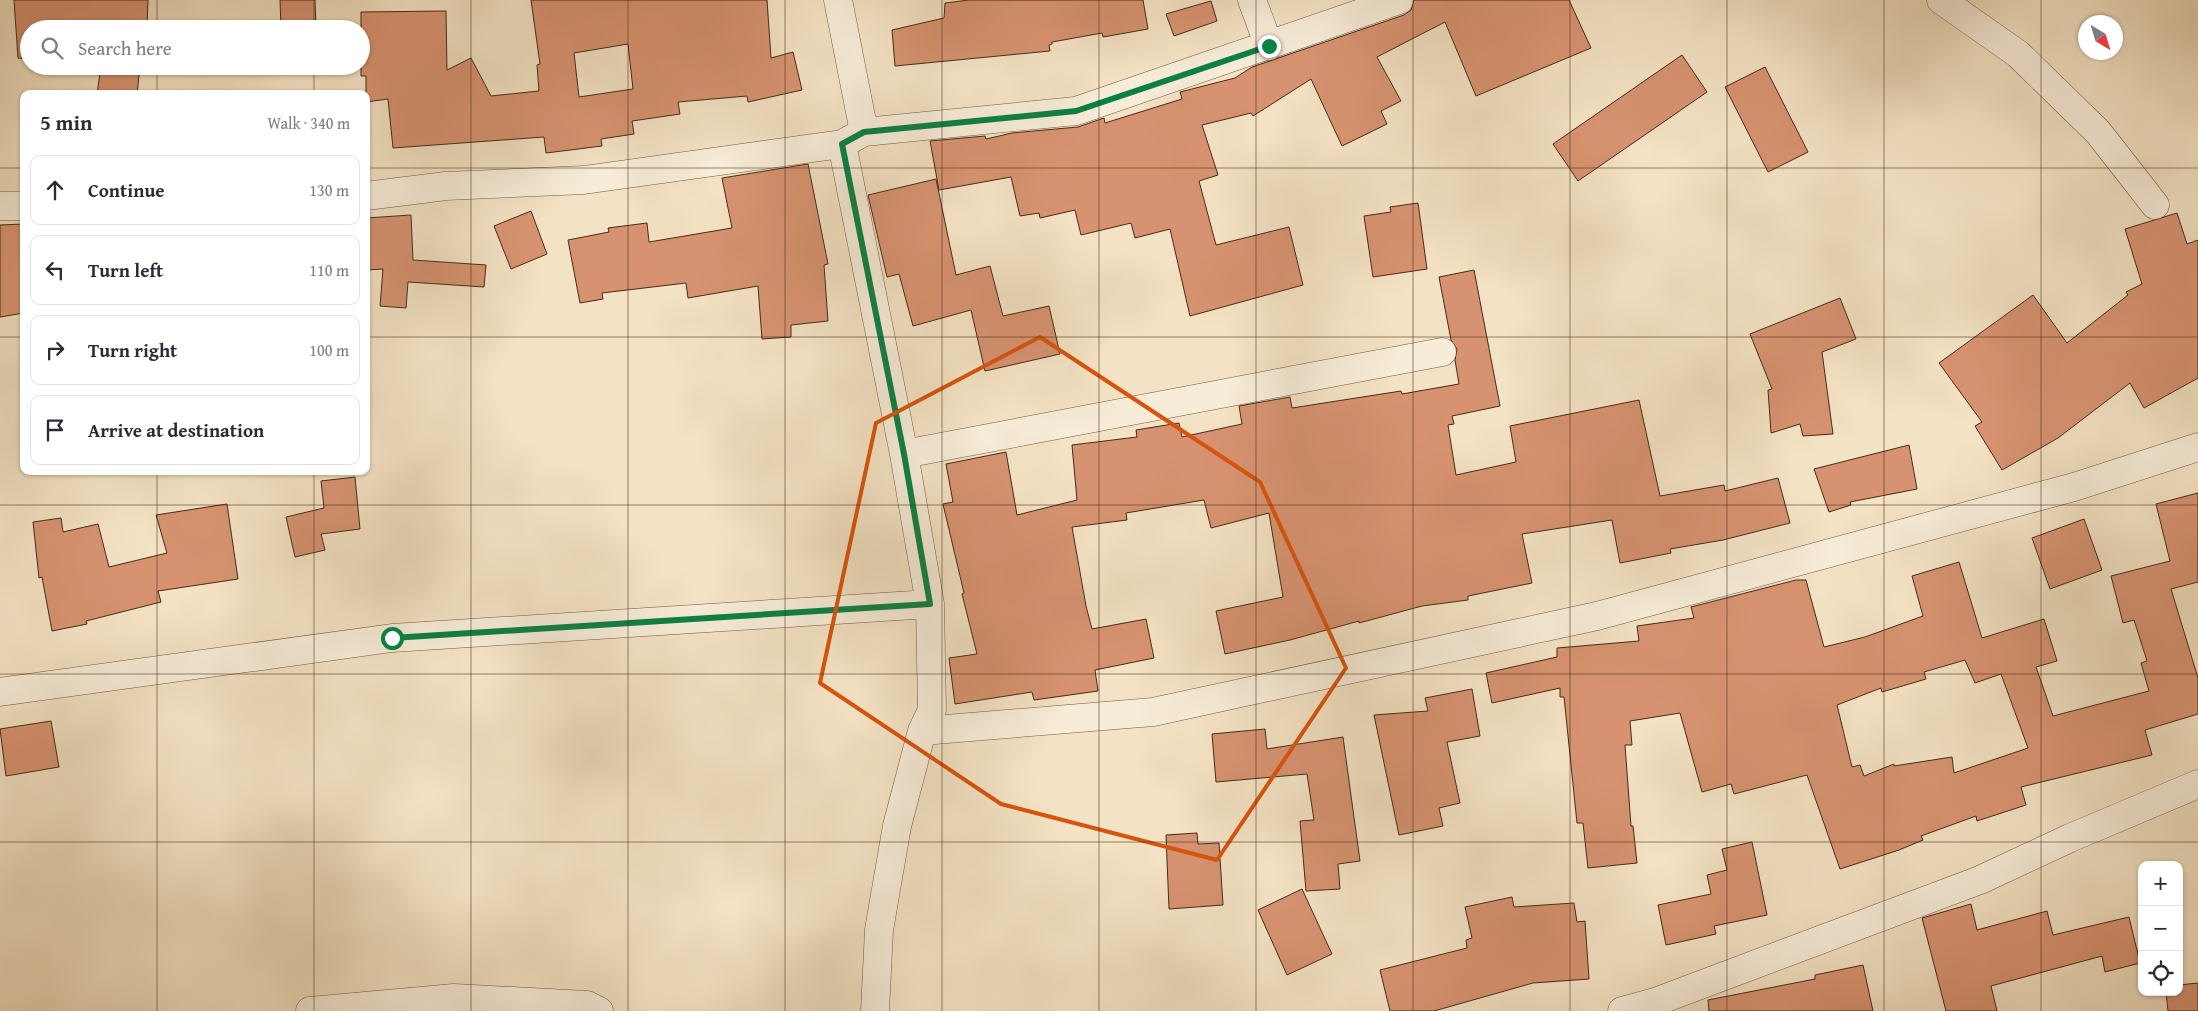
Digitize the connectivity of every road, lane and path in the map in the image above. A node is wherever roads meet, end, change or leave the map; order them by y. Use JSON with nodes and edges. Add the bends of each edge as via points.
{"nodes":[{"id":1,"x":838,"y":0,"type":"edge"},
{"id":2,"x":1252,"y":0,"type":"edge"},
{"id":3,"x":1399,"y":0,"type":"edge"},
{"id":4,"x":1941,"y":0,"type":"edge"},
{"id":5,"x":1269,"y":46,"type":"junction"},
{"id":6,"x":853,"y":138,"type":"junction"},
{"id":7,"x":370,"y":196,"type":"edge"},
{"id":8,"x":2156,"y":205,"type":"dead end"},
{"id":9,"x":0,"y":206,"type":"edge"},
{"id":10,"x":20,"y":206,"type":"edge"},
{"id":11,"x":1442,"y":352,"type":"dead end"},
{"id":12,"x":2198,"y":447,"type":"edge"},
{"id":13,"x":904,"y":454,"type":"junction"},
{"id":14,"x":930,"y":604,"type":"junction"},
{"id":15,"x":0,"y":692,"type":"edge"},
{"id":16,"x":922,"y":732,"type":"junction"},
{"id":17,"x":2198,"y":784,"type":"edge"},
{"id":18,"x":310,"y":1011,"type":"edge"},
{"id":19,"x":599,"y":1011,"type":"edge"},
{"id":20,"x":875,"y":1011,"type":"edge"},
{"id":21,"x":1622,"y":1011,"type":"edge"}],
"edges":[{"from":1,"to":6,"type":"street"},
{"from":2,"to":5,"type":"street"},
{"from":3,"to":5,"type":"street"},
{"from":4,"to":8,"type":"street","via":[[2018,54],[2098,132]]},
{"from":5,"to":6,"type":"street","via":[[1076,111]]},
{"from":6,"to":7,"type":"street","via":[[584,180],[446,186]]},
{"from":6,"to":13,"type":"street"},
{"from":9,"to":10,"type":"street"},
{"from":11,"to":13,"type":"street"},
{"from":12,"to":16,"type":"street","via":[[2074,487],[1597,616],[1153,712]]},
{"from":13,"to":14,"type":"street"},
{"from":14,"to":15,"type":"street","via":[[392,638]]},
{"from":14,"to":16,"type":"street","via":[[932,710]]},
{"from":16,"to":20,"type":"street","via":[[896,826],[879,930]]},
{"from":17,"to":21,"type":"street","via":[[2078,834],[1980,880],[1655,1002]]},
{"from":18,"to":19,"type":"street","via":[[454,998],[587,1005]]}]}
